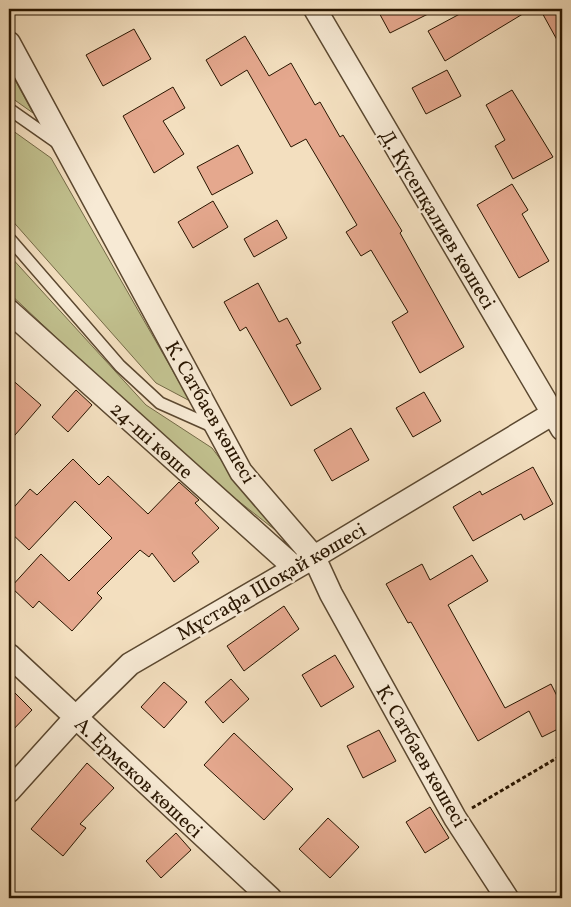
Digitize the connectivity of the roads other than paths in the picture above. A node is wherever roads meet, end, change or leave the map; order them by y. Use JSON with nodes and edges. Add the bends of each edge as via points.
{"nodes":[{"id":1,"x":315,"y":9,"type":"edge"},
{"id":2,"x":9,"y":43,"type":"edge"},
{"id":3,"x":9,"y":109,"type":"edge"},
{"id":4,"x":66,"y":149,"type":"junction"},
{"id":5,"x":9,"y":238,"type":"edge"},
{"id":6,"x":9,"y":312,"type":"edge"},
{"id":7,"x":559,"y":416,"type":"edge"},
{"id":8,"x":218,"y":428,"type":"junction"},
{"id":9,"x":314,"y":557,"type":"junction"},
{"id":10,"x":294,"y":568,"type":"junction"},
{"id":11,"x":9,"y":655,"type":"edge"},
{"id":12,"x":76,"y":718,"type":"junction"},
{"id":13,"x":9,"y":791,"type":"edge"},
{"id":14,"x":270,"y":898,"type":"edge"},
{"id":15,"x":507,"y":898,"type":"edge"}],
"edges":[{"from":1,"to":7,"type":"street","name":"Д. Күсепқалиев көшесі"},
{"from":2,"to":4,"type":"street","name":"К. Сатбаев көшесі"},
{"from":3,"to":4,"type":"lane"},
{"from":4,"to":8,"type":"street","name":"К. Сатбаев көшесі"},
{"from":5,"to":8,"type":"lane","via":[[120,366],[160,403]]},
{"from":6,"to":10,"type":"street","name":"24-ші көше"},
{"from":7,"to":9,"type":"street","name":"Мұстафа Шоқай көшесі"},
{"from":8,"to":9,"type":"street","name":"К. Сатбаев көшесі","via":[[241,472]]},
{"from":9,"to":10,"type":"street","name":"Мұстафа Шоқай көшесі"},
{"from":9,"to":15,"type":"street","name":"К. Сатбаев көшесі","via":[[331,594],[455,818]]},
{"from":10,"to":12,"type":"street","name":"Мұстафа Шоқай көшесі","via":[[130,664]]},
{"from":11,"to":12,"type":"street","name":"А. Ермеков көшесі"},
{"from":12,"to":13,"type":"street","name":"Мұстафа Шоқай көшесі"},
{"from":12,"to":14,"type":"street","name":"А. Ермеков көшесі"}]}
